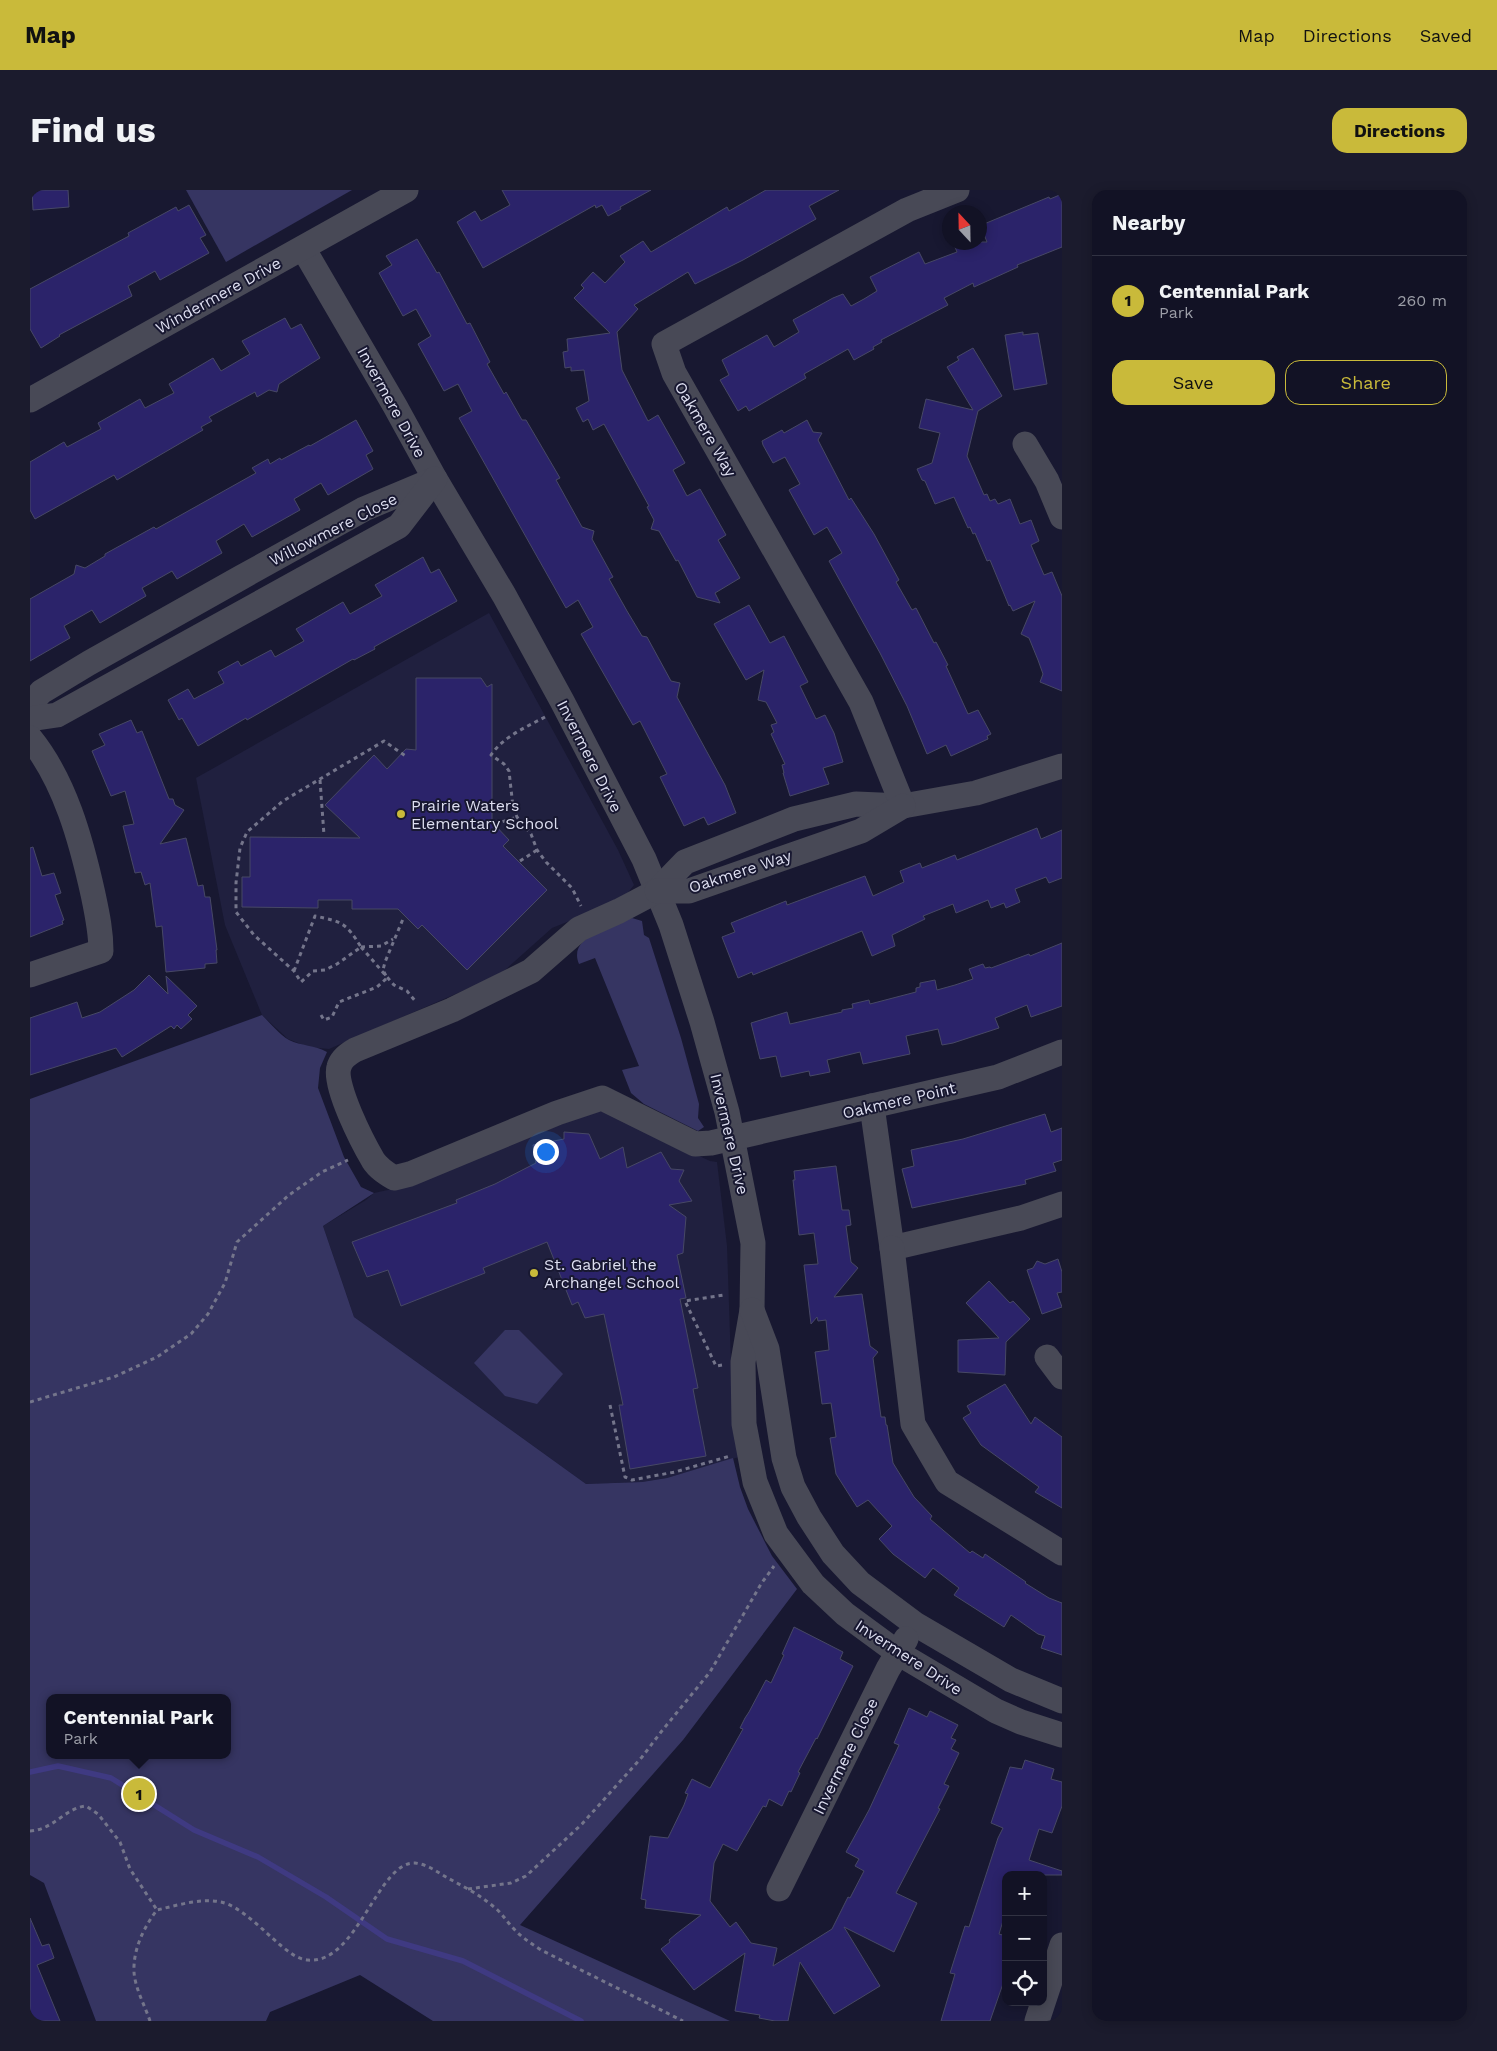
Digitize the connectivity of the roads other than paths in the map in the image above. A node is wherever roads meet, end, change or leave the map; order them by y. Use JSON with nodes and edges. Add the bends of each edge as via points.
{"nodes":[{"id":1,"x":406,"y":190,"type":"edge"},
{"id":2,"x":957,"y":190,"type":"edge"},
{"id":3,"x":303,"y":248,"type":"junction"},
{"id":4,"x":30,"y":400,"type":"edge"},
{"id":5,"x":1025,"y":444,"type":"dead end"},
{"id":6,"x":435,"y":479,"type":"junction"},
{"id":7,"x":1062,"y":517,"type":"edge"},
{"id":8,"x":30,"y":705,"type":"edge"},
{"id":9,"x":30,"y":719,"type":"edge"},
{"id":10,"x":30,"y":738,"type":"edge"},
{"id":11,"x":1062,"y":766,"type":"edge"},
{"id":12,"x":903,"y":806,"type":"junction"},
{"id":13,"x":656,"y":891,"type":"junction"},
{"id":14,"x":30,"y":975,"type":"edge"},
{"id":15,"x":1062,"y":1052,"type":"edge"},
{"id":16,"x":872,"y":1106,"type":"junction"},
{"id":17,"x":732,"y":1139,"type":"junction"},
{"id":18,"x":1062,"y":1204,"type":"edge"},
{"id":19,"x":892,"y":1248,"type":"junction"},
{"id":20,"x":752,"y":1310,"type":"junction"},
{"id":21,"x":1047,"y":1357,"type":"dead end"},
{"id":22,"x":1062,"y":1377,"type":"edge"},
{"id":23,"x":1062,"y":1553,"type":"edge"},
{"id":24,"x":914,"y":1624,"type":"junction"},
{"id":25,"x":898,"y":1653,"type":"junction"},
{"id":26,"x":1062,"y":1701,"type":"edge"},
{"id":27,"x":1062,"y":1735,"type":"edge"},
{"id":28,"x":779,"y":1889,"type":"dead end"},
{"id":29,"x":1062,"y":1945,"type":"edge"},
{"id":30,"x":1037,"y":2021,"type":"edge"}],
"edges":[{"from":1,"to":3,"type":"street","name":"Windermere Drive"},
{"from":2,"to":12,"type":"street","name":"Oakmere Way","via":[[907,210],[664,344],[674,374],[861,702]]},
{"from":3,"to":4,"type":"street","name":"Windermere Drive"},
{"from":3,"to":6,"type":"street","name":"Invermere Drive"},
{"from":5,"to":7,"type":"street"},
{"from":6,"to":8,"type":"street","name":"Willowmere Close","via":[[364,509],[242,577],[41,692]]},
{"from":6,"to":9,"type":"street","name":"Willowmere Close","via":[[399,526],[57,715]]},
{"from":6,"to":13,"type":"street","name":"Invermere Drive","via":[[504,594],[562,701],[644,859]]},
{"from":10,"to":14,"type":"street","via":[[41,751],[67,802],[88,872],[101,934],[101,951]]},
{"from":11,"to":12,"type":"street","name":"Oakmere Way","via":[[976,793]]},
{"from":12,"to":13,"type":"street","name":"Oakmere Way","via":[[856,804],[794,819],[685,862]]},
{"from":13,"to":17,"type":"street","name":"Invermere Drive","via":[[671,925],[702,1022]]},
{"from":13,"to":17,"type":"street","name":"Oakmere Way","via":[[579,929],[531,971],[452,1010],[345,1056],[339,1066],[342,1096],[374,1162],[394,1178],[602,1098],[695,1144]]},
{"from":15,"to":16,"type":"street","name":"Oakmere Point","via":[[998,1076]]},
{"from":16,"to":17,"type":"street","name":"Oakmere Point"},
{"from":16,"to":19,"type":"street"},
{"from":17,"to":20,"type":"street","name":"Invermere Drive","via":[[753,1243]]},
{"from":18,"to":19,"type":"street","via":[[1021,1218]]},
{"from":19,"to":23,"type":"street","via":[[914,1424],[927,1450],[947,1482]]},
{"from":20,"to":24,"type":"street","name":"Invermere Drive","via":[[767,1349],[784,1458],[793,1487],[808,1517],[833,1554],[860,1583]]},
{"from":20,"to":25,"type":"street","name":"Invermere Drive","via":[[742,1362],[744,1424],[755,1482],[776,1534],[813,1584],[845,1614]]},
{"from":21,"to":22,"type":"street"},
{"from":24,"to":25,"type":"street","name":"Invermere Close"},
{"from":24,"to":26,"type":"street","name":"Invermere Drive","via":[[1011,1680]]},
{"from":25,"to":27,"type":"street","name":"Invermere Drive","via":[[996,1711]]},
{"from":25,"to":28,"type":"street","name":"Invermere Close"},
{"from":29,"to":30,"type":"street"}]}
